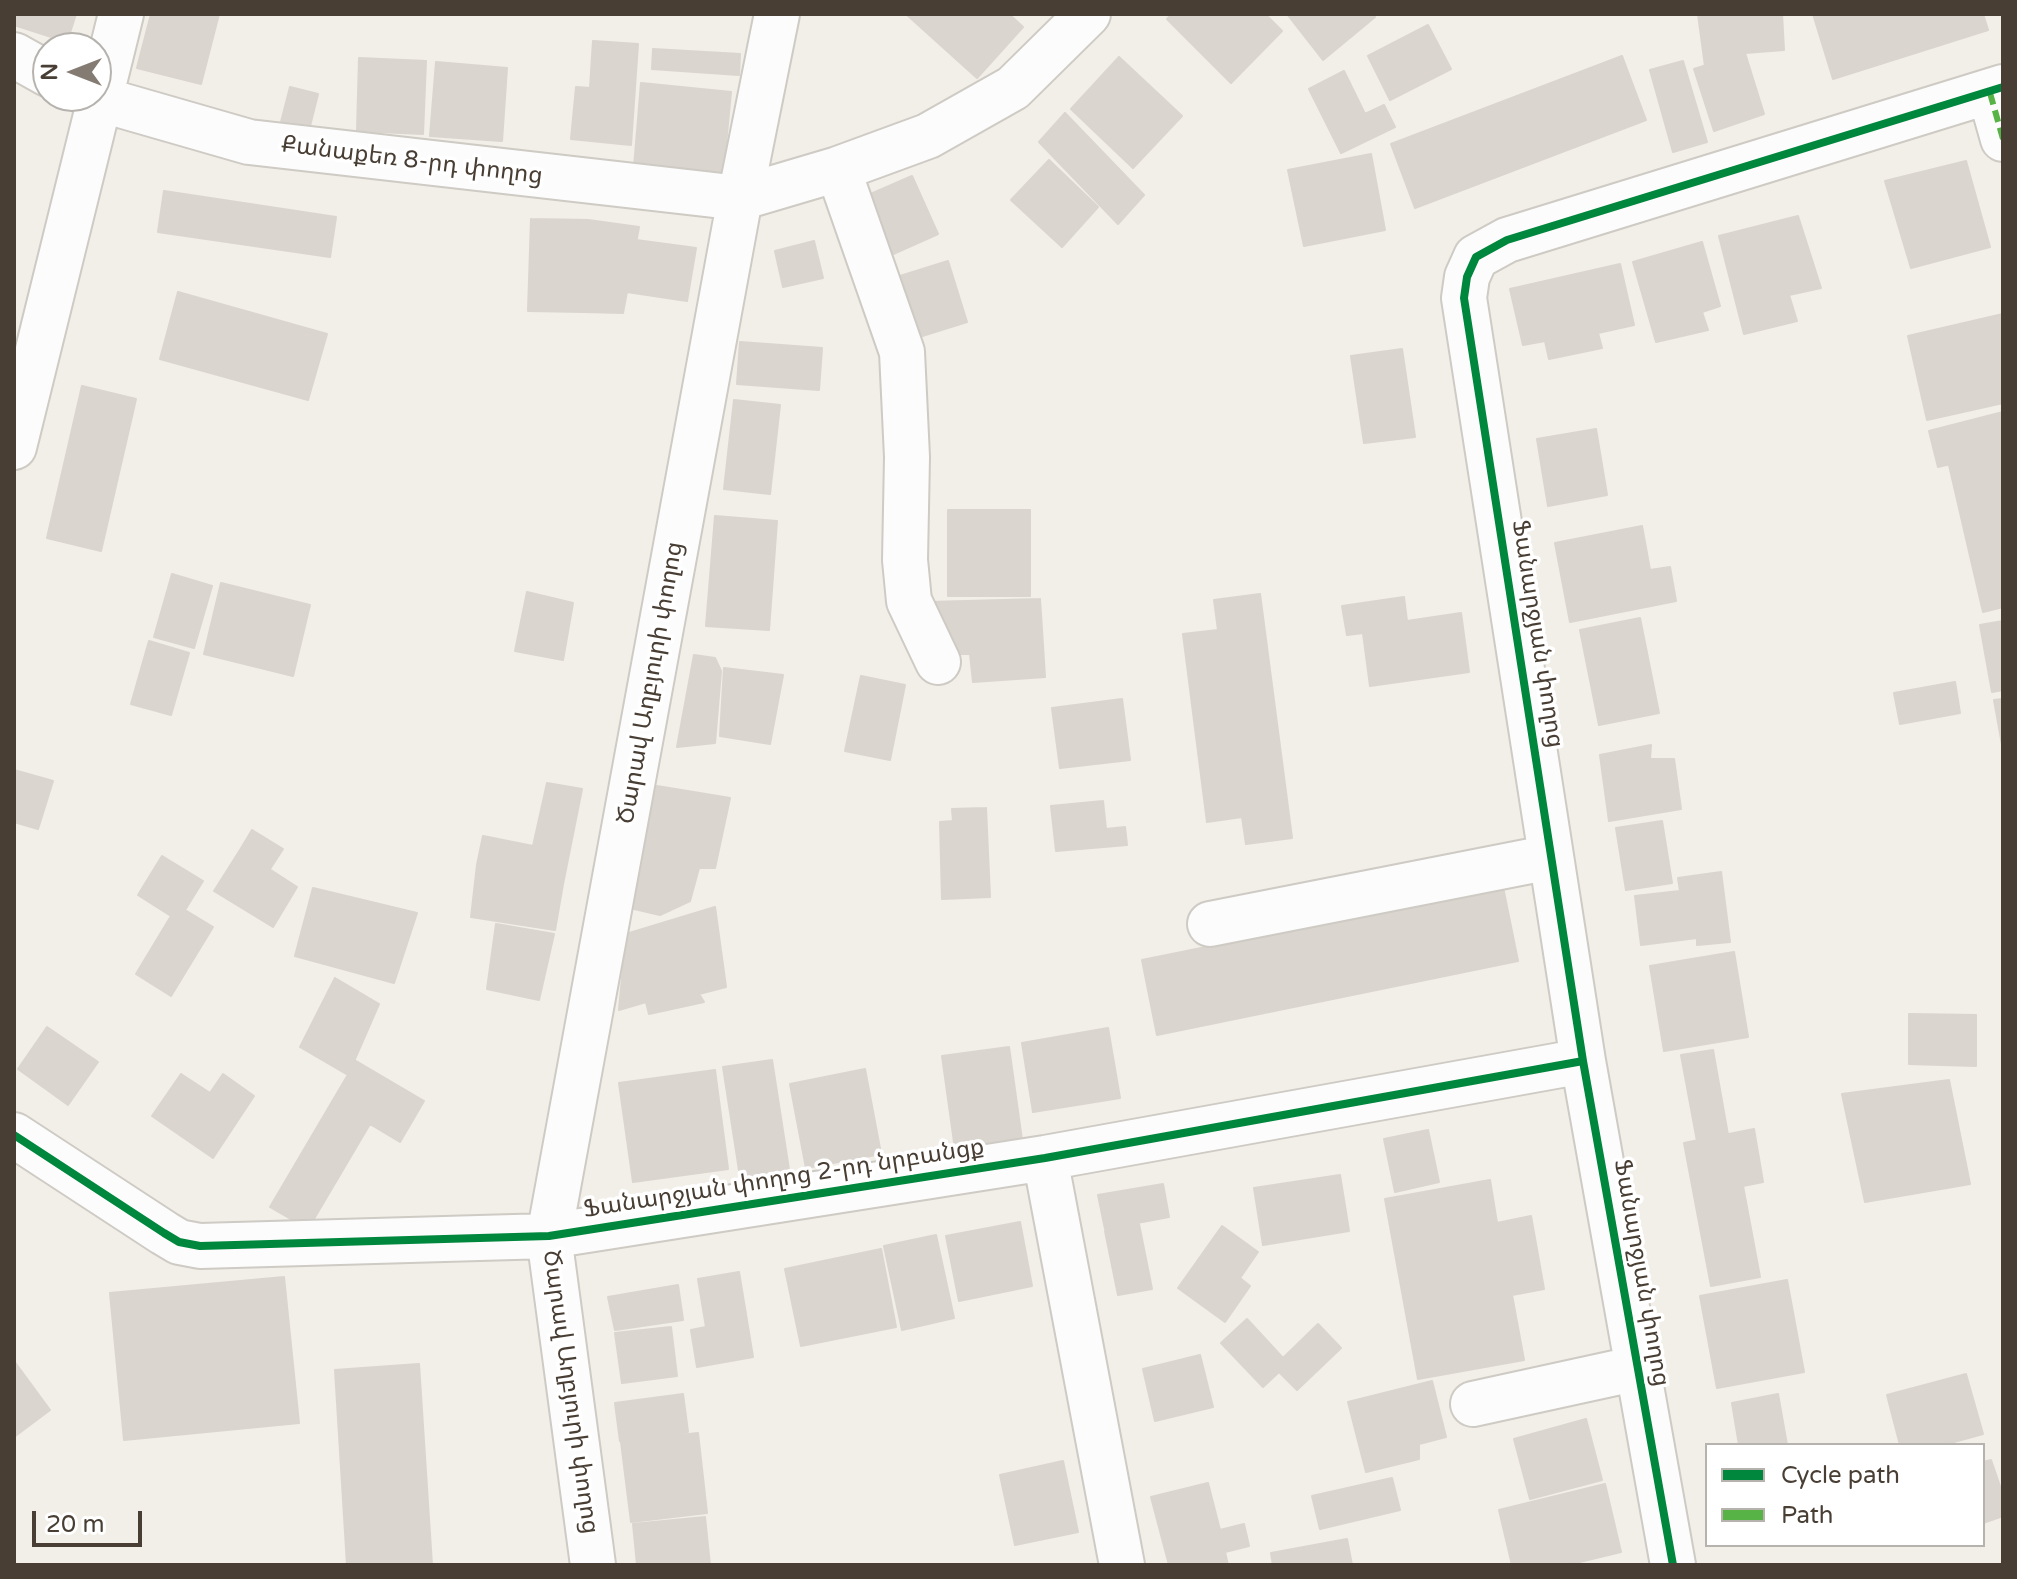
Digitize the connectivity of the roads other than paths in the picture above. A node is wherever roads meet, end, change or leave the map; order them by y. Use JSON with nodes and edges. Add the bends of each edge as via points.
{"nodes":[{"id":1,"x":121,"y":14,"type":"edge"},
{"id":2,"x":777,"y":14,"type":"edge"},
{"id":3,"x":1088,"y":14,"type":"edge"},
{"id":4,"x":112,"y":42,"type":"edge"},
{"id":5,"x":14,"y":55,"type":"edge"},
{"id":6,"x":32,"y":65,"type":"edge"},
{"id":7,"x":1996,"y":90,"type":"edge"},
{"id":8,"x":112,"y":104,"type":"edge"},
{"id":9,"x":91,"y":112,"type":"edge"},
{"id":10,"x":2003,"y":139,"type":"edge"},
{"id":11,"x":838,"y":169,"type":"junction"},
{"id":12,"x":740,"y":198,"type":"junction"},
{"id":13,"x":14,"y":447,"type":"edge"},
{"id":14,"x":938,"y":662,"type":"dead end"},
{"id":15,"x":1551,"y":857,"type":"junction"},
{"id":16,"x":1210,"y":924,"type":"dead end"},
{"id":17,"x":1583,"y":1061,"type":"junction"},
{"id":18,"x":14,"y":1135,"type":"edge"},
{"id":19,"x":1045,"y":1158,"type":"junction"},
{"id":20,"x":549,"y":1236,"type":"junction"},
{"id":21,"x":1638,"y":1368,"type":"junction"},
{"id":22,"x":1473,"y":1404,"type":"dead end"},
{"id":23,"x":593,"y":1565,"type":"edge"},
{"id":24,"x":1122,"y":1565,"type":"edge"},
{"id":25,"x":1673,"y":1565,"type":"edge"}],
"edges":[{"from":1,"to":4,"type":"street"},
{"from":2,"to":12,"type":"street","name":"Ծարավ Աղբյուրի փողոց"},
{"from":3,"to":11,"type":"street","via":[[1013,88],[928,136]]},
{"from":5,"to":6,"type":"street"},
{"from":7,"to":10,"type":"street"},
{"from":7,"to":15,"type":"street","name":"Ֆանարջյան փողոց","via":[[1507,240],[1476,257],[1464,298]]},
{"from":8,"to":12,"type":"street","name":"Քանաքեռ 8-րդ փողոց","via":[[249,142]]},
{"from":9,"to":13,"type":"street"},
{"from":11,"to":12,"type":"street"},
{"from":11,"to":14,"type":"street","via":[[902,352],[909,601]]},
{"from":12,"to":20,"type":"street","name":"Ծարավ Աղբյուրի փողոց"},
{"from":15,"to":16,"type":"street"},
{"from":15,"to":17,"type":"street","name":"Ֆանարջյան փողոց"},
{"from":17,"to":19,"type":"street","name":"Ֆանարջյան փողոց 2-րդ նրբանցք"},
{"from":17,"to":21,"type":"street","name":"Ֆանարջյան փողոց"},
{"from":18,"to":20,"type":"street","name":"Ֆանարջյան փողոց 2-րդ նրբանցք","via":[[179,1242],[200,1246]]},
{"from":19,"to":20,"type":"street","name":"Ֆանարջյան փողոց 2-րդ նրբանցք"},
{"from":19,"to":24,"type":"street"},
{"from":20,"to":23,"type":"street","name":"Ծարավ Աղբյուրի փողոց"},
{"from":21,"to":22,"type":"street"},
{"from":21,"to":25,"type":"street","name":"Ֆանարջյան փողոց"}]}
